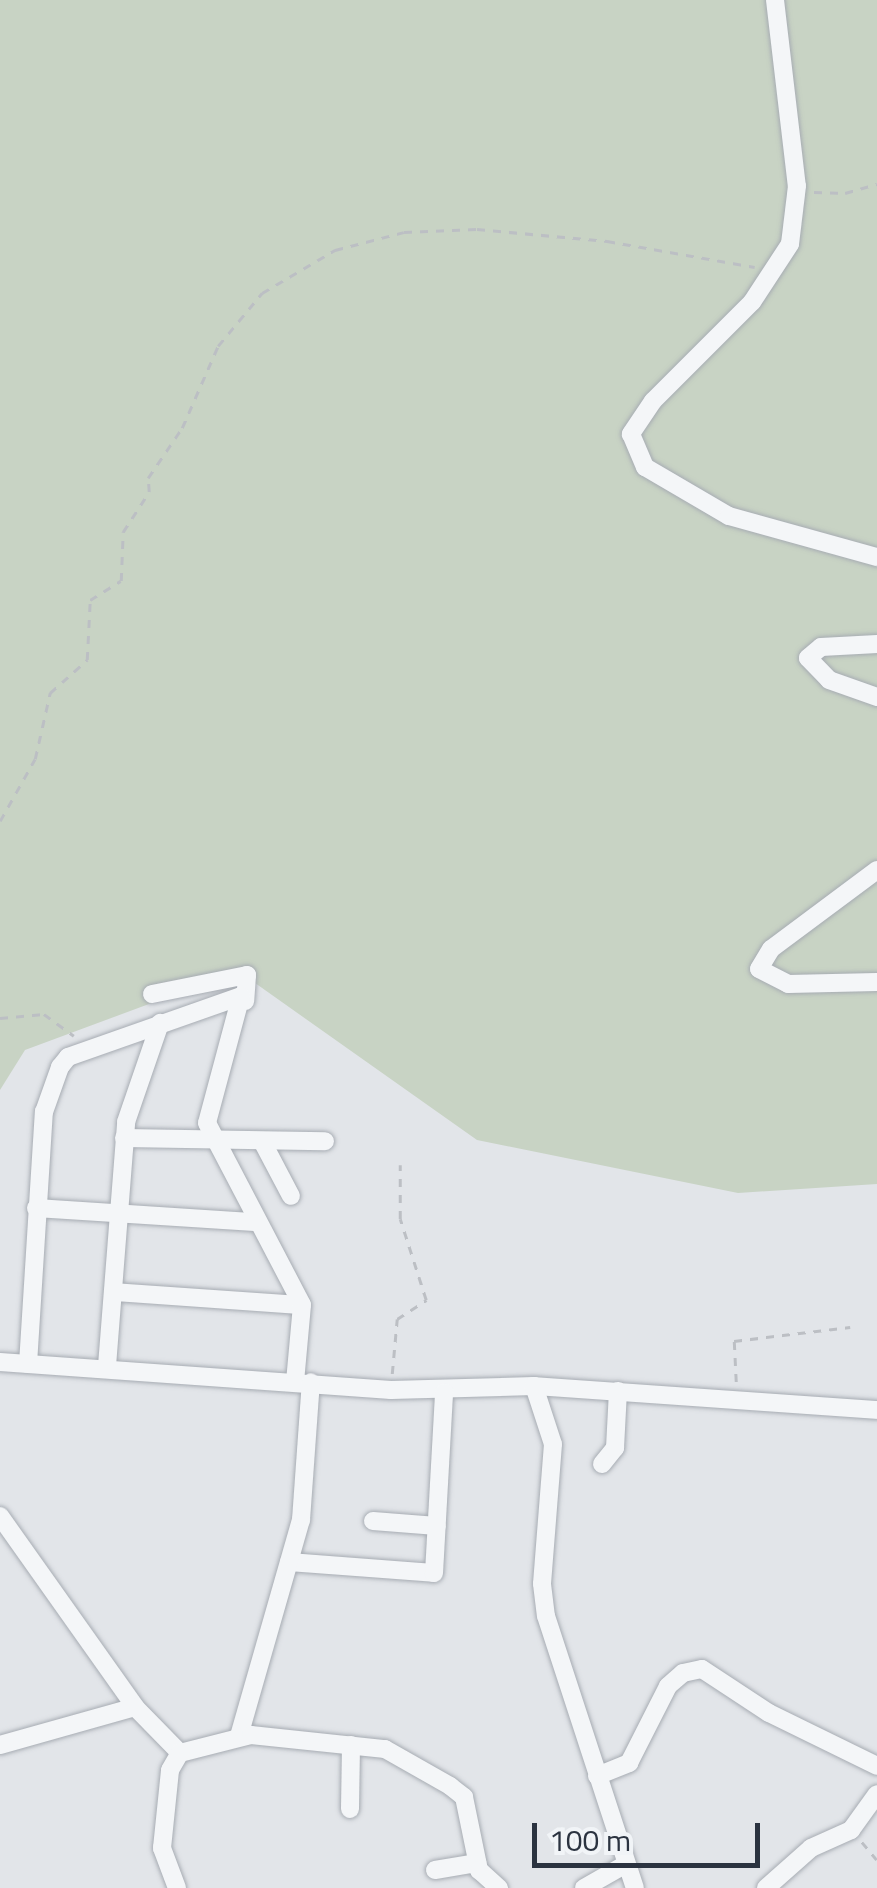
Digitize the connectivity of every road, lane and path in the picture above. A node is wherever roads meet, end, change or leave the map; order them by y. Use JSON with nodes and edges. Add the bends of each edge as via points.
{"nodes":[{"id":1,"x":775,"y":0,"type":"edge"},
{"id":2,"x":877,"y":184,"type":"edge"},
{"id":3,"x":798,"y":192,"type":"junction"},
{"id":4,"x":777,"y":270,"type":"junction"},
{"id":5,"x":877,"y":558,"type":"edge"},
{"id":6,"x":877,"y":644,"type":"edge"},
{"id":7,"x":877,"y":696,"type":"edge"},
{"id":8,"x":0,"y":822,"type":"edge"},
{"id":9,"x":877,"y":870,"type":"edge"},
{"id":10,"x":877,"y":982,"type":"edge"},
{"id":11,"x":152,"y":994,"type":"dead end"},
{"id":12,"x":245,"y":1001,"type":"junction"},
{"id":13,"x":0,"y":1018,"type":"edge"},
{"id":14,"x":160,"y":1024,"type":"junction"},
{"id":15,"x":91,"y":1048,"type":"junction"},
{"id":16,"x":124,"y":1138,"type":"junction"},
{"id":17,"x":262,"y":1141,"type":"junction"},
{"id":18,"x":325,"y":1142,"type":"dead end"},
{"id":19,"x":213,"y":1144,"type":"junction"},
{"id":20,"x":400,"y":1165,"type":"dead end"},
{"id":21,"x":291,"y":1196,"type":"dead end"},
{"id":22,"x":36,"y":1208,"type":"junction"},
{"id":23,"x":118,"y":1215,"type":"junction"},
{"id":24,"x":255,"y":1222,"type":"junction"},
{"id":25,"x":114,"y":1292,"type":"junction"},
{"id":26,"x":302,"y":1305,"type":"junction"},
{"id":27,"x":850,"y":1327,"type":"dead end"},
{"id":28,"x":0,"y":1362,"type":"edge"},
{"id":29,"x":28,"y":1364,"type":"junction"},
{"id":30,"x":107,"y":1366,"type":"junction"},
{"id":31,"x":303,"y":1382,"type":"junction"},
{"id":32,"x":534,"y":1386,"type":"junction"},
{"id":33,"x":391,"y":1390,"type":"junction"},
{"id":34,"x":618,"y":1391,"type":"junction"},
{"id":35,"x":444,"y":1392,"type":"junction"},
{"id":36,"x":736,"y":1399,"type":"junction"},
{"id":37,"x":877,"y":1410,"type":"edge"},
{"id":38,"x":602,"y":1464,"type":"dead end"},
{"id":39,"x":0,"y":1516,"type":"edge"},
{"id":40,"x":373,"y":1521,"type":"dead end"},
{"id":41,"x":436,"y":1526,"type":"junction"},
{"id":42,"x":289,"y":1562,"type":"junction"},
{"id":43,"x":135,"y":1707,"type":"junction"},
{"id":44,"x":239,"y":1736,"type":"junction"},
{"id":45,"x":0,"y":1745,"type":"edge"},
{"id":46,"x":351,"y":1745,"type":"junction"},
{"id":47,"x":180,"y":1753,"type":"junction"},
{"id":48,"x":877,"y":1766,"type":"edge"},
{"id":49,"x":597,"y":1776,"type":"junction"},
{"id":50,"x":877,"y":1794,"type":"edge"},
{"id":51,"x":350,"y":1809,"type":"dead end"},
{"id":52,"x":851,"y":1830,"type":"junction"},
{"id":53,"x":877,"y":1860,"type":"edge"},
{"id":54,"x":476,"y":1863,"type":"junction"},
{"id":55,"x":626,"y":1864,"type":"junction"},
{"id":56,"x":435,"y":1870,"type":"dead end"},
{"id":57,"x":778,"y":1884,"type":"edge"},
{"id":58,"x":177,"y":1888,"type":"edge"},
{"id":59,"x":499,"y":1888,"type":"edge"},
{"id":60,"x":584,"y":1888,"type":"edge"},
{"id":61,"x":635,"y":1888,"type":"edge"}],
"edges":[{"from":1,"to":3,"type":"street"},
{"from":2,"to":3,"type":"path","via":[[845,193]]},
{"from":3,"to":4,"type":"street","via":[[790,244]]},
{"from":4,"to":5,"type":"street","via":[[653,401],[631,434],[635,452],[666,484],[729,516]]},
{"from":4,"to":8,"type":"path","via":[[607,240],[477,229],[366,239],[296,269],[262,294],[218,346],[182,428],[150,472],[149,492],[124,532],[120,581],[90,600],[87,660],[50,693],[35,759]]},
{"from":6,"to":7,"type":"street","via":[[821,647],[808,658],[829,680]]},
{"from":9,"to":10,"type":"street","via":[[771,949],[759,969],[788,984]]},
{"from":11,"to":12,"type":"street","via":[[248,975]]},
{"from":12,"to":14,"type":"street","via":[[232,997]]},
{"from":12,"to":19,"type":"street","via":[[212,1099]]},
{"from":13,"to":15,"type":"path","via":[[44,1014]]},
{"from":14,"to":15,"type":"street"},
{"from":14,"to":16,"type":"street"},
{"from":15,"to":22,"type":"street","via":[[60,1067],[44,1112]]},
{"from":16,"to":19,"type":"street"},
{"from":16,"to":23,"type":"street"},
{"from":17,"to":18,"type":"street"},
{"from":17,"to":19,"type":"street"},
{"from":17,"to":21,"type":"street"},
{"from":19,"to":24,"type":"street"},
{"from":20,"to":33,"type":"path","via":[[400,1219],[426,1300],[397,1320]]},
{"from":22,"to":23,"type":"street"},
{"from":22,"to":29,"type":"street"},
{"from":23,"to":24,"type":"street"},
{"from":23,"to":25,"type":"street"},
{"from":24,"to":26,"type":"street"},
{"from":25,"to":26,"type":"street"},
{"from":25,"to":30,"type":"street"},
{"from":26,"to":31,"type":"street"},
{"from":27,"to":36,"type":"path","via":[[734,1341]]},
{"from":28,"to":29,"type":"street"},
{"from":29,"to":30,"type":"street"},
{"from":30,"to":31,"type":"street"},
{"from":31,"to":33,"type":"street"},
{"from":31,"to":42,"type":"street","via":[[301,1520]]},
{"from":32,"to":34,"type":"street"},
{"from":32,"to":35,"type":"street"},
{"from":32,"to":49,"type":"street","via":[[553,1444],[542,1584],[546,1616]]},
{"from":33,"to":35,"type":"street"},
{"from":34,"to":36,"type":"street"},
{"from":34,"to":38,"type":"street","via":[[615,1448]]},
{"from":35,"to":41,"type":"street"},
{"from":36,"to":37,"type":"street"},
{"from":39,"to":43,"type":"street"},
{"from":40,"to":41,"type":"street"},
{"from":41,"to":42,"type":"street","via":[[434,1573]]},
{"from":42,"to":44,"type":"street"},
{"from":43,"to":45,"type":"street"},
{"from":43,"to":47,"type":"street"},
{"from":44,"to":46,"type":"street"},
{"from":44,"to":47,"type":"street"},
{"from":46,"to":51,"type":"street"},
{"from":46,"to":54,"type":"street","via":[[385,1749],[464,1797]]},
{"from":47,"to":58,"type":"street","via":[[161,1820],[162,1848]]},
{"from":48,"to":49,"type":"street","via":[[768,1713],[702,1669],[682,1673],[668,1686],[629,1763]]},
{"from":49,"to":55,"type":"street"},
{"from":50,"to":52,"type":"street"},
{"from":52,"to":53,"type":"path"},
{"from":52,"to":57,"type":"street","via":[[812,1848]]},
{"from":54,"to":56,"type":"street"},
{"from":54,"to":59,"type":"street"},
{"from":55,"to":60,"type":"street"},
{"from":55,"to":61,"type":"street"}]}
